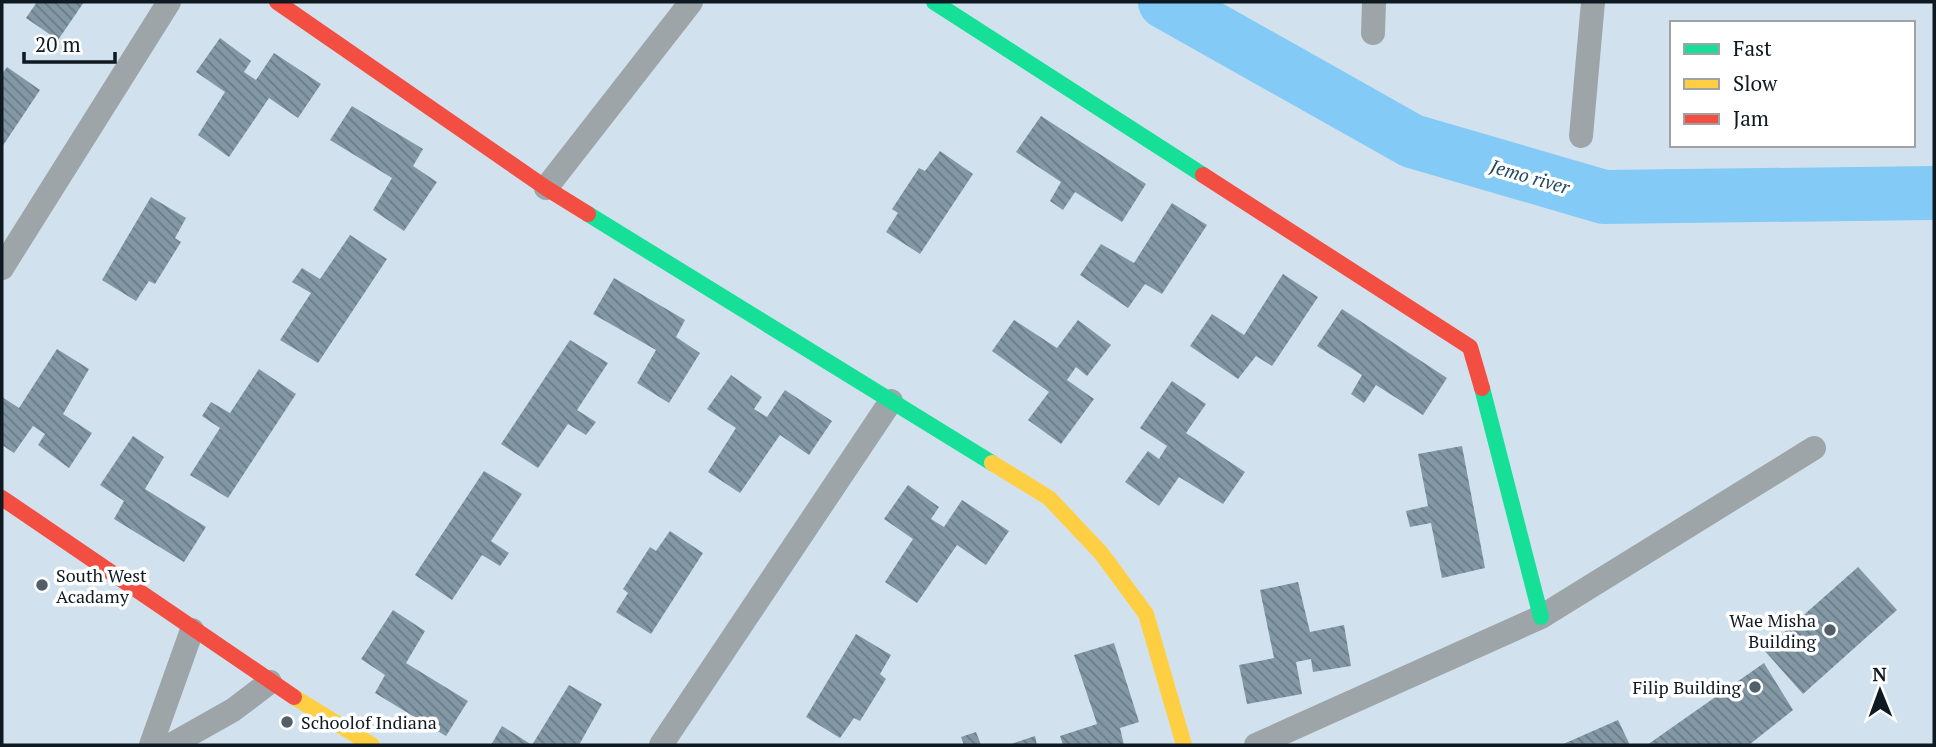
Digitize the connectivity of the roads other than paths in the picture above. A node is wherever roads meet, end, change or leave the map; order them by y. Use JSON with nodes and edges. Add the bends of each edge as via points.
{"nodes":[{"id":1,"x":169,"y":2,"type":"edge"},
{"id":2,"x":278,"y":2,"type":"edge"},
{"id":3,"x":691,"y":2,"type":"edge"},
{"id":4,"x":934,"y":2,"type":"edge"},
{"id":5,"x":1374,"y":2,"type":"edge"},
{"id":6,"x":1593,"y":2,"type":"edge"},
{"id":7,"x":1373,"y":33,"type":"dead end"},
{"id":8,"x":1581,"y":135,"type":"dead end"},
{"id":9,"x":547,"y":188,"type":"junction"},
{"id":10,"x":2,"y":268,"type":"edge"},
{"id":11,"x":891,"y":401,"type":"junction"},
{"id":12,"x":1814,"y":448,"type":"dead end"},
{"id":13,"x":2,"y":498,"type":"edge"},
{"id":14,"x":1541,"y":617,"type":"junction"},
{"id":15,"x":192,"y":630,"type":"junction"},
{"id":16,"x":270,"y":682,"type":"junction"},
{"id":17,"x":151,"y":745,"type":"edge"},
{"id":18,"x":172,"y":745,"type":"edge"},
{"id":19,"x":372,"y":745,"type":"edge"},
{"id":20,"x":661,"y":745,"type":"edge"},
{"id":21,"x":1184,"y":745,"type":"edge"},
{"id":22,"x":1256,"y":745,"type":"edge"}],
"edges":[{"from":1,"to":10,"type":"street"},
{"from":2,"to":9,"type":"street"},
{"from":3,"to":9,"type":"street"},
{"from":4,"to":14,"type":"street","via":[[1470,347]]},
{"from":5,"to":7,"type":"street"},
{"from":6,"to":8,"type":"street"},
{"from":9,"to":11,"type":"street"},
{"from":11,"to":20,"type":"street"},
{"from":11,"to":21,"type":"street","via":[[1049,498],[1101,553],[1146,614]]},
{"from":12,"to":14,"type":"street"},
{"from":13,"to":15,"type":"street"},
{"from":14,"to":22,"type":"street"},
{"from":15,"to":16,"type":"street"},
{"from":15,"to":17,"type":"street"},
{"from":16,"to":18,"type":"street","via":[[233,710]]},
{"from":16,"to":19,"type":"street"}]}
